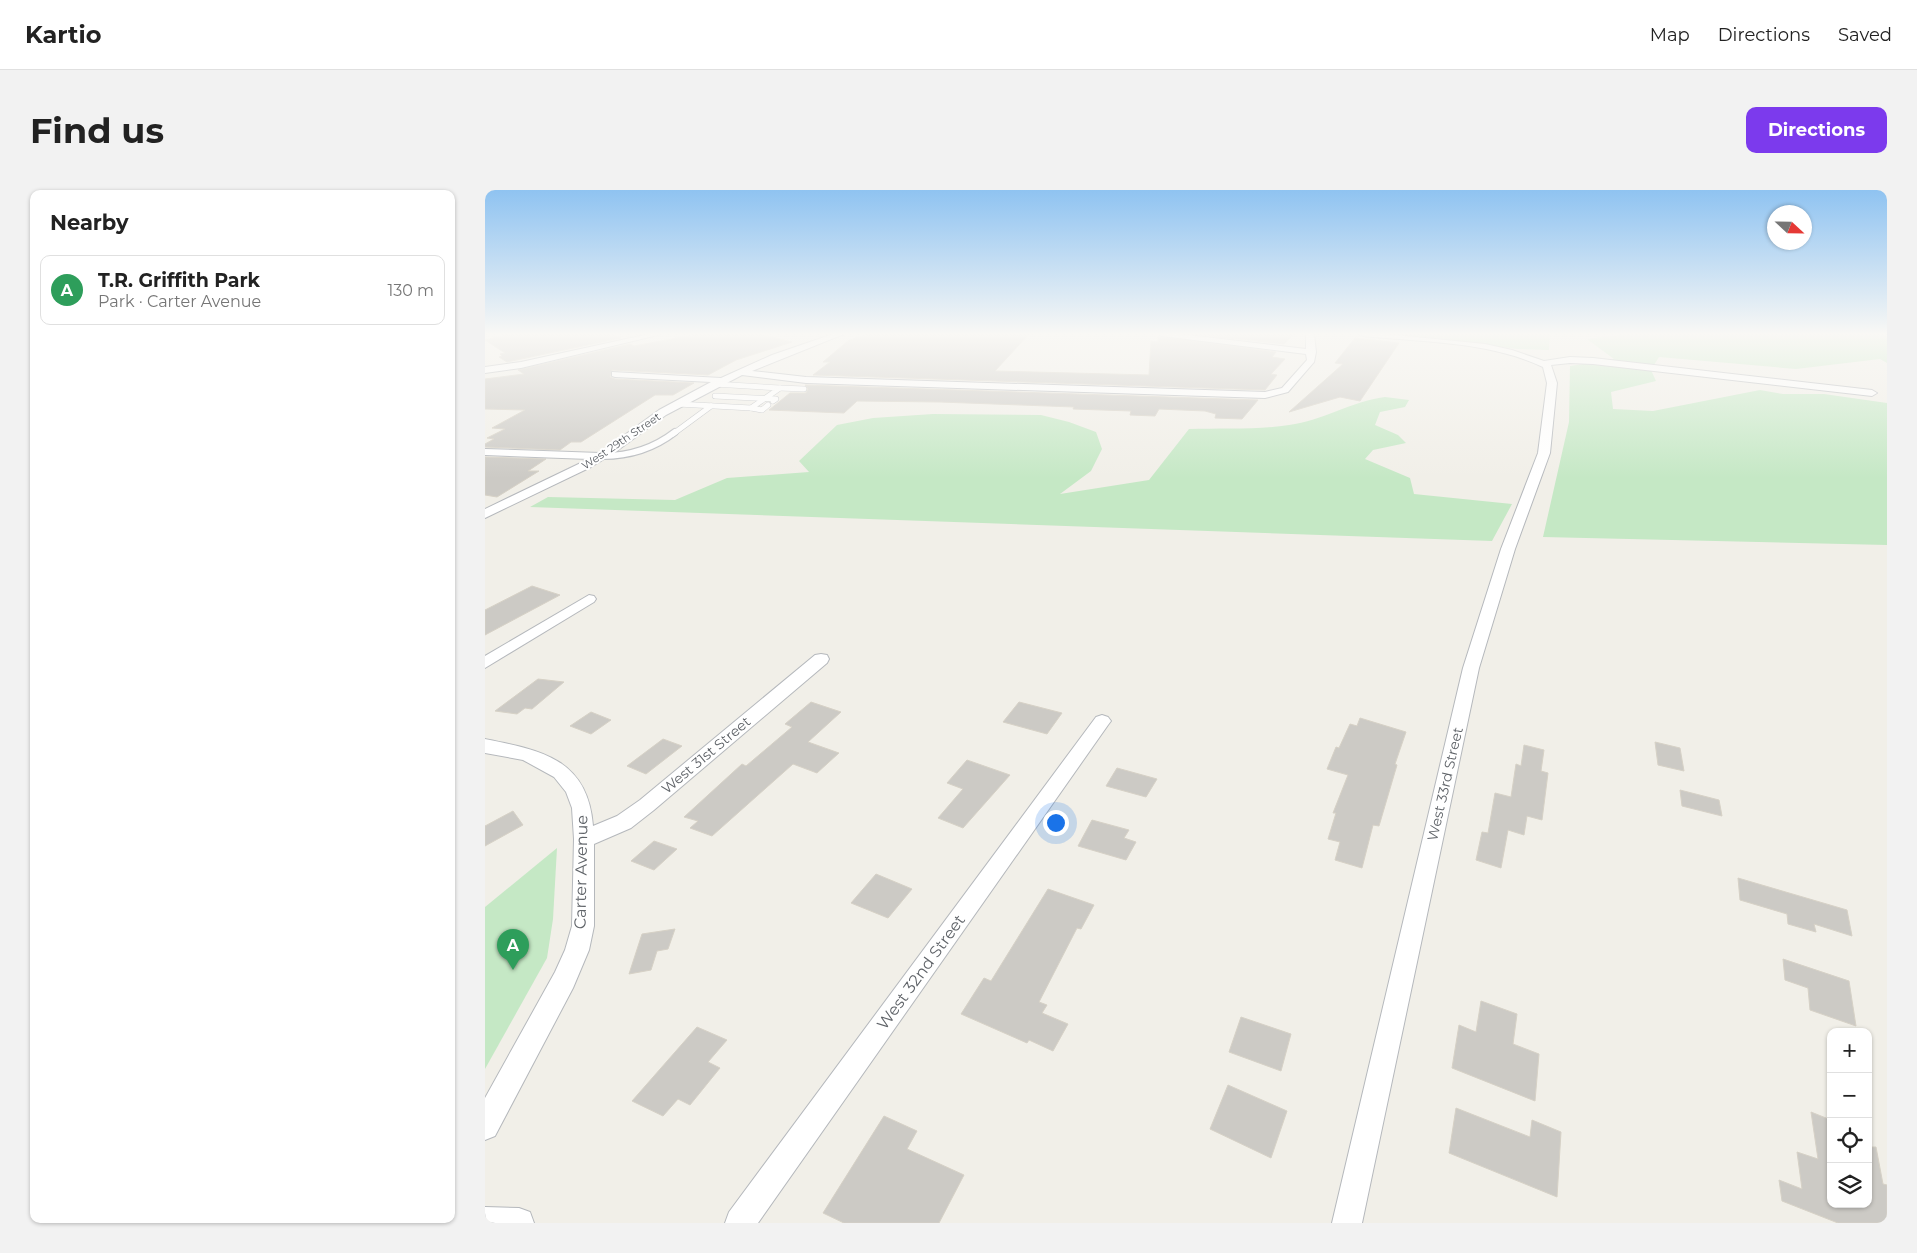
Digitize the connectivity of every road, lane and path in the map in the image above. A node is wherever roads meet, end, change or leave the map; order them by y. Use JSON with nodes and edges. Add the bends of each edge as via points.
{"nodes":[{"id":1,"x":687,"y":382,"type":"edge"},
{"id":2,"x":726,"y":382,"type":"edge"},
{"id":3,"x":873,"y":382,"type":"edge"},
{"id":4,"x":1292,"y":382,"type":"edge"},
{"id":5,"x":1552,"y":382,"type":"edge"},
{"id":6,"x":1783,"y":382,"type":"edge"},
{"id":7,"x":721,"y":386,"type":"junction"},
{"id":8,"x":780,"y":388,"type":"junction"},
{"id":9,"x":804,"y":389,"type":"dead end"},
{"id":10,"x":1871,"y":392,"type":"dead end"},
{"id":11,"x":764,"y":399,"type":"junction"},
{"id":12,"x":773,"y":401,"type":"dead end"},
{"id":13,"x":678,"y":404,"type":"junction"},
{"id":14,"x":700,"y":405,"type":"junction"},
{"id":15,"x":768,"y":405,"type":"dead end"},
{"id":16,"x":711,"y":406,"type":"junction"},
{"id":17,"x":751,"y":408,"type":"junction"},
{"id":18,"x":485,"y":452,"type":"edge"},
{"id":19,"x":603,"y":456,"type":"junction"},
{"id":20,"x":485,"y":514,"type":"edge"},
{"id":21,"x":589,"y":599,"type":"dead end"},
{"id":22,"x":821,"y":659,"type":"dead end"},
{"id":23,"x":485,"y":663,"type":"edge"},
{"id":24,"x":1102,"y":721,"type":"dead end"},
{"id":25,"x":485,"y":746,"type":"edge"},
{"id":26,"x":584,"y":839,"type":"junction"},
{"id":27,"x":485,"y":1126,"type":"edge"},
{"id":28,"x":485,"y":1222,"type":"edge"},
{"id":29,"x":519,"y":1223,"type":"edge"},
{"id":30,"x":741,"y":1223,"type":"edge"},
{"id":31,"x":1347,"y":1223,"type":"edge"}],
"edges":[{"from":1,"to":7,"type":"street"},
{"from":2,"to":7,"type":"street","name":"West 29th Street"},
{"from":3,"to":4,"type":"street","via":[[1265,395],[1285,390]]},
{"from":5,"to":31,"type":"street","name":"West 33rd Street","via":[[1544,453],[1509,549],[1469,676]]},
{"from":6,"to":10,"type":"street"},
{"from":7,"to":8,"type":"lane"},
{"from":7,"to":11,"type":"lane"},
{"from":7,"to":13,"type":"street","name":"West 29th Street"},
{"from":7,"to":14,"type":"lane"},
{"from":8,"to":9,"type":"lane"},
{"from":8,"to":11,"type":"lane"},
{"from":11,"to":12,"type":"lane","via":[[776,399]]},
{"from":11,"to":17,"type":"lane"},
{"from":13,"to":14,"type":"lane"},
{"from":13,"to":19,"type":"street","name":"West 29th Street"},
{"from":14,"to":16,"type":"lane"},
{"from":15,"to":17,"type":"lane","via":[[762,410]]},
{"from":16,"to":17,"type":"lane"},
{"from":16,"to":19,"type":"lane","via":[[662,442],[626,456]]},
{"from":18,"to":19,"type":"street"},
{"from":19,"to":20,"type":"street","name":"West 29th Street","via":[[556,482]]},
{"from":21,"to":23,"type":"street"},
{"from":22,"to":26,"type":"street","name":"West 31st Street","via":[[647,805],[624,822]]},
{"from":24,"to":30,"type":"street","name":"West 32nd Street"},
{"from":25,"to":26,"type":"street","name":"Carter Avenue","via":[[528,754],[561,772],[575,789],[582,808]]},
{"from":26,"to":27,"type":"street","name":"Carter Avenue","via":[[583,926],[577,950]]},
{"from":28,"to":29,"type":"street"}]}
